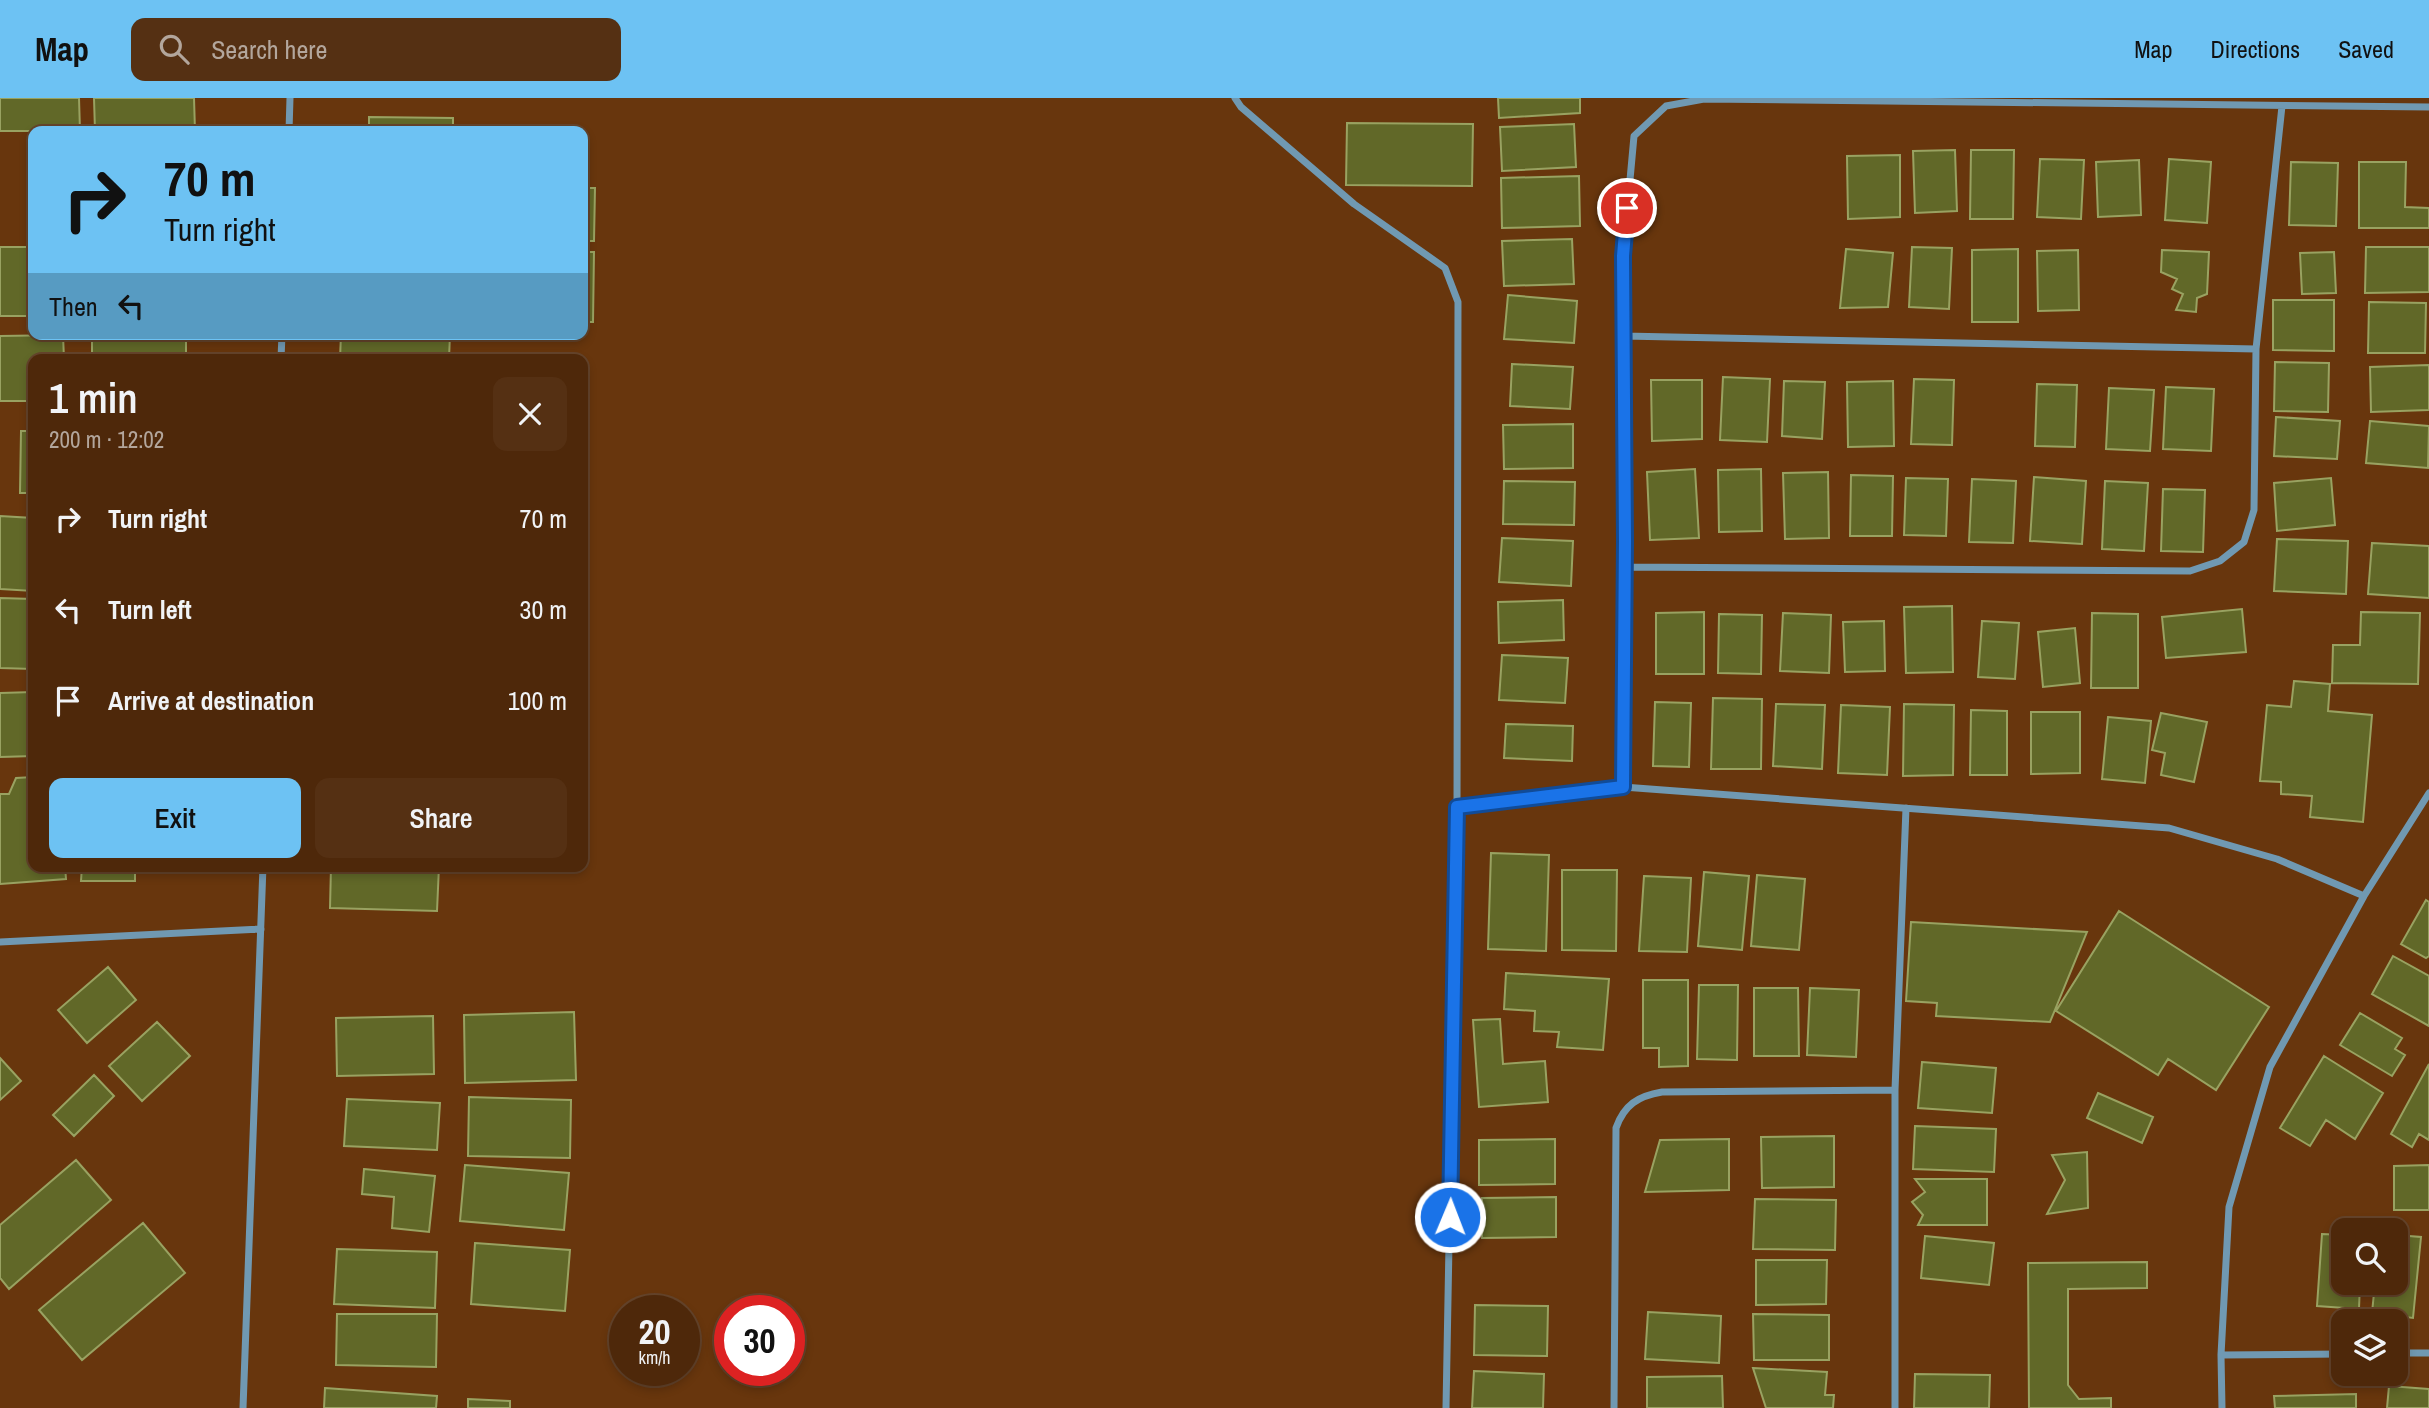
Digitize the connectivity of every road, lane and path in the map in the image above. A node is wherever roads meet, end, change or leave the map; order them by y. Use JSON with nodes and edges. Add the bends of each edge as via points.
{"nodes":[{"id":1,"x":290,"y":98,"type":"edge"},
{"id":2,"x":1235,"y":98,"type":"edge"},
{"id":3,"x":2282,"y":106,"type":"junction"},
{"id":4,"x":2429,"y":107,"type":"edge"},
{"id":5,"x":289,"y":126,"type":"edge"},
{"id":6,"x":1624,"y":336,"type":"junction"},
{"id":7,"x":2256,"y":349,"type":"junction"},
{"id":8,"x":1625,"y":567,"type":"junction"},
{"id":9,"x":1623,"y":787,"type":"junction"},
{"id":10,"x":2429,"y":793,"type":"edge"},
{"id":11,"x":1457,"y":807,"type":"junction"},
{"id":12,"x":1906,"y":808,"type":"junction"},
{"id":13,"x":263,"y":872,"type":"edge"},
{"id":14,"x":2364,"y":896,"type":"junction"},
{"id":15,"x":261,"y":929,"type":"junction"},
{"id":16,"x":0,"y":942,"type":"edge"},
{"id":17,"x":1895,"y":1090,"type":"junction"},
{"id":18,"x":2408,"y":1353,"type":"edge"},
{"id":19,"x":2429,"y":1353,"type":"edge"},
{"id":20,"x":2331,"y":1354,"type":"edge"},
{"id":21,"x":2221,"y":1355,"type":"junction"},
{"id":22,"x":243,"y":1408,"type":"edge"},
{"id":23,"x":1446,"y":1408,"type":"edge"},
{"id":24,"x":1614,"y":1408,"type":"edge"},
{"id":25,"x":1895,"y":1408,"type":"edge"},
{"id":26,"x":2222,"y":1408,"type":"edge"}],
"edges":[{"from":1,"to":5,"type":"street"},
{"from":2,"to":11,"type":"street","via":[[1354,204],[1445,268],[1458,302]]},
{"from":3,"to":4,"type":"street"},
{"from":3,"to":6,"type":"street","via":[[1704,99],[1666,106],[1634,136],[1623,256]]},
{"from":3,"to":7,"type":"street"},
{"from":6,"to":7,"type":"street"},
{"from":6,"to":8,"type":"street"},
{"from":7,"to":8,"type":"street","via":[[2254,510],[2244,542],[2220,561],[2190,571]]},
{"from":8,"to":9,"type":"street"},
{"from":9,"to":11,"type":"street"},
{"from":9,"to":12,"type":"street"},
{"from":10,"to":14,"type":"street"},
{"from":11,"to":23,"type":"street"},
{"from":12,"to":14,"type":"street","via":[[2169,828],[2277,859]]},
{"from":12,"to":17,"type":"street"},
{"from":13,"to":15,"type":"street"},
{"from":14,"to":21,"type":"street","via":[[2270,1067],[2229,1207]]},
{"from":15,"to":16,"type":"street"},
{"from":15,"to":22,"type":"street"},
{"from":17,"to":24,"type":"street","via":[[1662,1092],[1641,1096],[1622,1112],[1616,1128]]},
{"from":17,"to":25,"type":"street"},
{"from":18,"to":19,"type":"street"},
{"from":20,"to":21,"type":"street"},
{"from":21,"to":26,"type":"street"}]}
